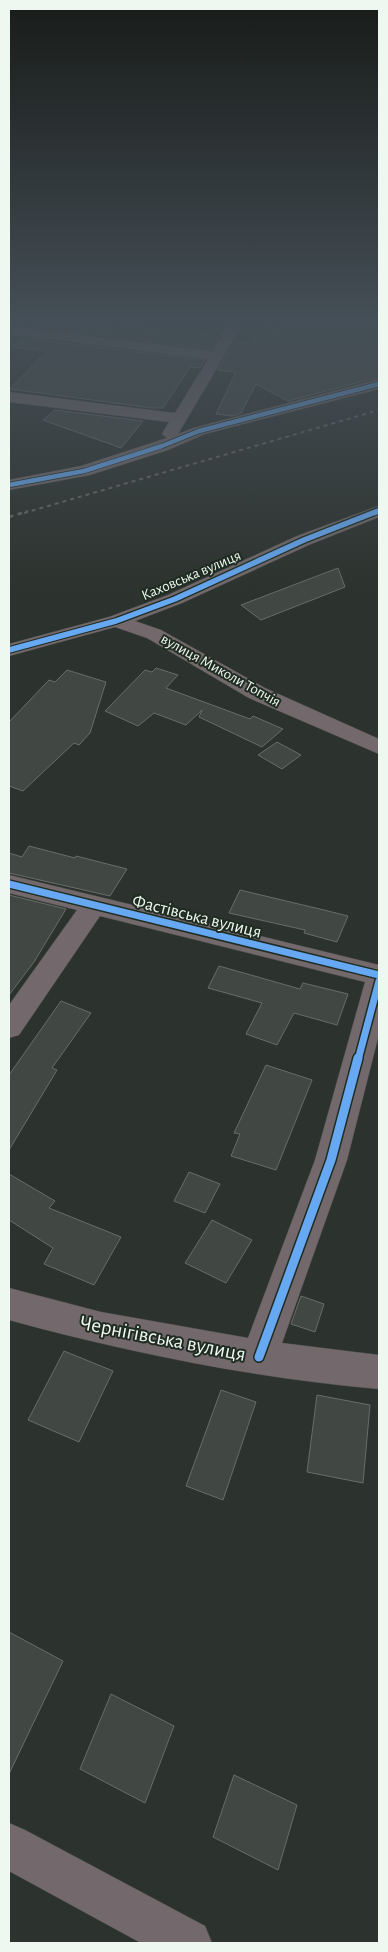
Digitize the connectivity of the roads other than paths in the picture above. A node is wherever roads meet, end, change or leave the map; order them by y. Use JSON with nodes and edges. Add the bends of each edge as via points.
{"nodes":[{"id":1,"x":156,"y":415,"type":"edge"},
{"id":2,"x":182,"y":415,"type":"edge"},
{"id":3,"x":260,"y":415,"type":"edge"},
{"id":4,"x":180,"y":418,"type":"junction"},
{"id":5,"x":162,"y":446,"type":"junction"},
{"id":6,"x":9,"y":485,"type":"edge"},
{"id":7,"x":379,"y":511,"type":"edge"},
{"id":8,"x":116,"y":621,"type":"junction"},
{"id":9,"x":31,"y":644,"type":"junction"},
{"id":10,"x":9,"y":650,"type":"edge"},
{"id":11,"x":9,"y":669,"type":"edge"},
{"id":12,"x":379,"y":747,"type":"edge"},
{"id":13,"x":9,"y":884,"type":"edge"},
{"id":14,"x":93,"y":906,"type":"junction"},
{"id":15,"x":379,"y":975,"type":"edge"},
{"id":16,"x":379,"y":981,"type":"edge"},
{"id":17,"x":9,"y":1027,"type":"edge"},
{"id":18,"x":9,"y":1304,"type":"edge"},
{"id":19,"x":259,"y":1357,"type":"junction"},
{"id":20,"x":379,"y":1372,"type":"edge"},
{"id":21,"x":9,"y":1846,"type":"edge"},
{"id":22,"x":188,"y":1943,"type":"edge"}],
"edges":[{"from":1,"to":4,"type":"street"},
{"from":2,"to":4,"type":"street"},
{"from":3,"to":5,"type":"street","via":[[199,431]]},
{"from":4,"to":5,"type":"street"},
{"from":5,"to":6,"type":"street","via":[[84,471]]},
{"from":7,"to":8,"type":"street","name":"Каховська вулиця"},
{"from":8,"to":9,"type":"street","name":"Каховська вулиця"},
{"from":8,"to":12,"type":"street","name":"вулиця Миколи Топчія","via":[[154,634],[257,693]]},
{"from":9,"to":10,"type":"street","name":"Каховська вулиця"},
{"from":9,"to":11,"type":"street"},
{"from":13,"to":14,"type":"street","name":"Фастівська вулиця"},
{"from":14,"to":15,"type":"street","name":"Фастівська вулиця"},
{"from":14,"to":17,"type":"street"},
{"from":16,"to":19,"type":"street","via":[[331,1160]]},
{"from":18,"to":19,"type":"street","name":"Чернігівська вулиця","via":[[101,1328]]},
{"from":19,"to":20,"type":"street","name":"Чернігівська вулиця"},
{"from":21,"to":22,"type":"street"}]}
